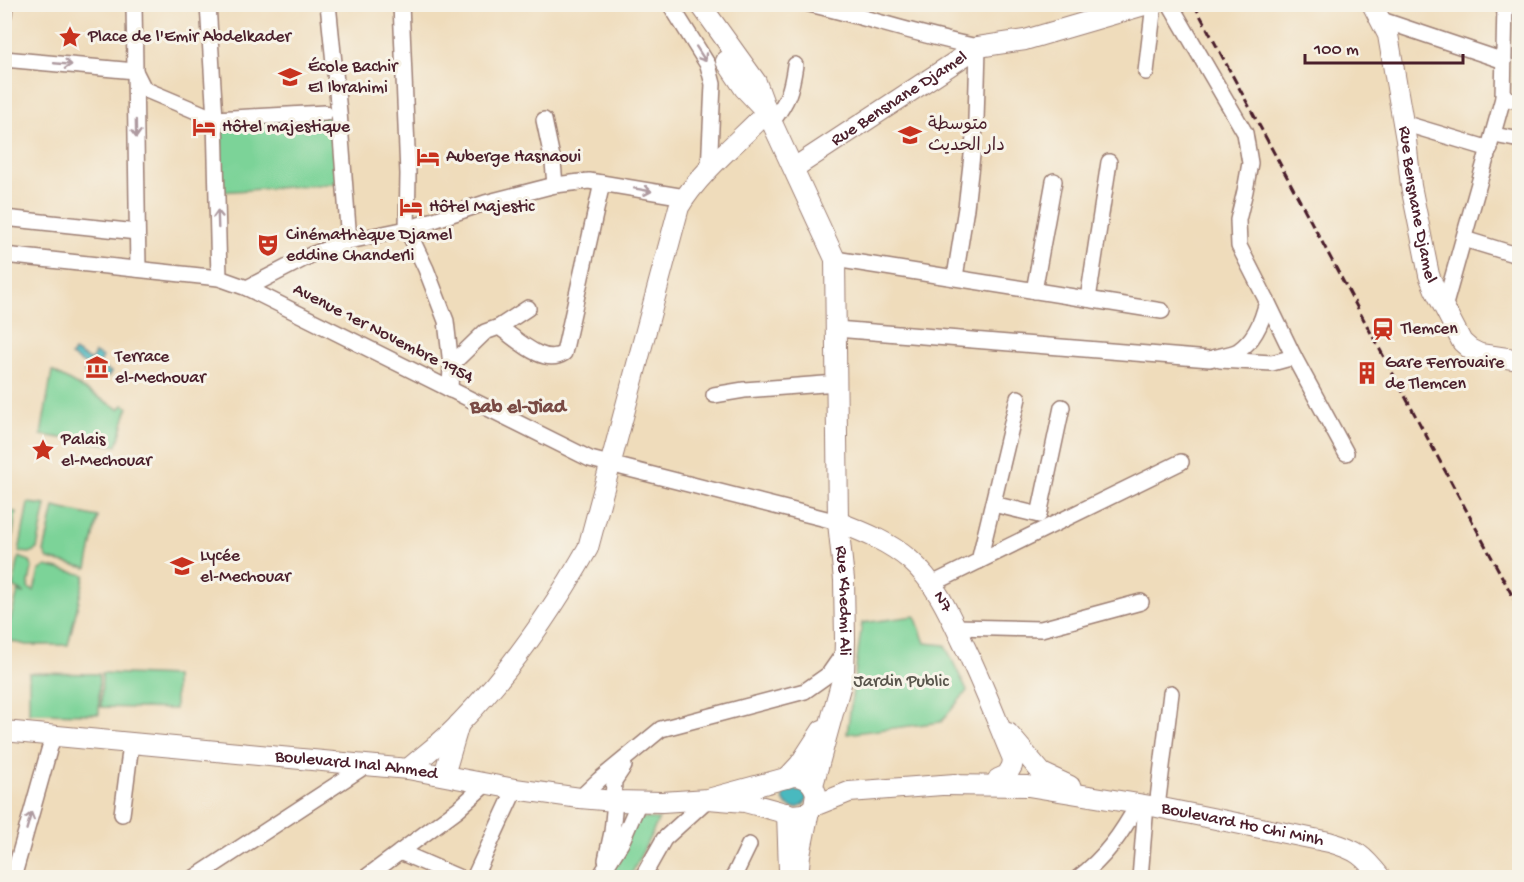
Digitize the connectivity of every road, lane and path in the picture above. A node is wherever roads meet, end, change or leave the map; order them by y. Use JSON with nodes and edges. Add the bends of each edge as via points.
{"nodes":[{"id":1,"x":6,"y":4,"type":"edge"},
{"id":2,"x":135,"y":4,"type":"edge"},
{"id":3,"x":208,"y":4,"type":"edge"},
{"id":4,"x":328,"y":4,"type":"edge"},
{"id":5,"x":401,"y":4,"type":"edge"},
{"id":6,"x":670,"y":4,"type":"edge"},
{"id":7,"x":688,"y":4,"type":"edge"},
{"id":8,"x":700,"y":4,"type":"edge"},
{"id":9,"x":809,"y":4,"type":"edge"},
{"id":10,"x":1148,"y":4,"type":"edge"},
{"id":11,"x":1154,"y":4,"type":"edge"},
{"id":12,"x":1170,"y":4,"type":"edge"},
{"id":13,"x":1505,"y":4,"type":"edge"},
{"id":14,"x":846,"y":9,"type":"edge"},
{"id":15,"x":1100,"y":11,"type":"edge"},
{"id":16,"x":1375,"y":11,"type":"edge"},
{"id":17,"x":4,"y":15,"type":"edge"},
{"id":18,"x":978,"y":47,"type":"junction"},
{"id":19,"x":1509,"y":56,"type":"edge"},
{"id":20,"x":4,"y":59,"type":"edge"},
{"id":21,"x":795,"y":65,"type":"dead end"},
{"id":22,"x":135,"y":71,"type":"junction"},
{"id":23,"x":1146,"y":72,"type":"dead end"},
{"id":24,"x":1503,"y":99,"type":"junction"},
{"id":25,"x":1520,"y":101,"type":"edge"},
{"id":26,"x":325,"y":113,"type":"dead end"},
{"id":27,"x":770,"y":117,"type":"junction"},
{"id":28,"x":215,"y":119,"type":"junction"},
{"id":29,"x":544,"y":120,"type":"dead end"},
{"id":30,"x":1403,"y":123,"type":"junction"},
{"id":31,"x":1520,"y":140,"type":"edge"},
{"id":32,"x":1492,"y":142,"type":"junction"},
{"id":33,"x":1109,"y":162,"type":"dead end"},
{"id":34,"x":794,"y":168,"type":"junction"},
{"id":35,"x":708,"y":171,"type":"junction"},
{"id":36,"x":1054,"y":181,"type":"dead end"},
{"id":37,"x":602,"y":183,"type":"junction"},
{"id":38,"x":555,"y":185,"type":"junction"},
{"id":39,"x":685,"y":197,"type":"junction"},
{"id":40,"x":4,"y":218,"type":"edge"},
{"id":41,"x":407,"y":229,"type":"junction"},
{"id":42,"x":137,"y":232,"type":"junction"},
{"id":43,"x":1464,"y":239,"type":"junction"},
{"id":44,"x":350,"y":241,"type":"junction"},
{"id":45,"x":4,"y":255,"type":"edge"},
{"id":46,"x":1520,"y":256,"type":"edge"},
{"id":47,"x":835,"y":259,"type":"junction"},
{"id":48,"x":138,"y":269,"type":"junction"},
{"id":49,"x":955,"y":277,"type":"junction"},
{"id":50,"x":219,"y":278,"type":"junction"},
{"id":51,"x":247,"y":288,"type":"junction"},
{"id":52,"x":1034,"y":291,"type":"junction"},
{"id":53,"x":1088,"y":298,"type":"junction"},
{"id":54,"x":1267,"y":301,"type":"junction"},
{"id":55,"x":528,"y":308,"type":"dead end"},
{"id":56,"x":1444,"y":308,"type":"junction"},
{"id":57,"x":1162,"y":311,"type":"dead end"},
{"id":58,"x":500,"y":327,"type":"junction"},
{"id":59,"x":836,"y":329,"type":"junction"},
{"id":60,"x":1294,"y":357,"type":"junction"},
{"id":61,"x":1210,"y":359,"type":"junction"},
{"id":62,"x":1520,"y":360,"type":"edge"},
{"id":63,"x":452,"y":365,"type":"junction"},
{"id":64,"x":837,"y":383,"type":"junction"},
{"id":65,"x":450,"y":390,"type":"junction"},
{"id":66,"x":714,"y":395,"type":"dead end"},
{"id":67,"x":1018,"y":398,"type":"dead end"},
{"id":68,"x":1062,"y":407,"type":"dead end"},
{"id":69,"x":1346,"y":453,"type":"dead end"},
{"id":70,"x":1181,"y":462,"type":"dead end"},
{"id":71,"x":610,"y":465,"type":"junction"},
{"id":72,"x":993,"y":504,"type":"junction"},
{"id":73,"x":838,"y":522,"type":"junction"},
{"id":74,"x":1042,"y":522,"type":"junction"},
{"id":75,"x":979,"y":561,"type":"junction"},
{"id":76,"x":932,"y":584,"type":"junction"},
{"id":77,"x":1141,"y":602,"type":"dead end"},
{"id":78,"x":956,"y":627,"type":"junction"},
{"id":79,"x":845,"y":651,"type":"junction"},
{"id":80,"x":1171,"y":693,"type":"dead end"},
{"id":81,"x":833,"y":713,"type":"junction"},
{"id":82,"x":459,"y":724,"type":"junction"},
{"id":83,"x":999,"y":724,"type":"junction"},
{"id":84,"x":4,"y":730,"type":"edge"},
{"id":85,"x":53,"y":736,"type":"junction"},
{"id":86,"x":132,"y":744,"type":"junction"},
{"id":87,"x":633,"y":754,"type":"junction"},
{"id":88,"x":368,"y":764,"type":"junction"},
{"id":89,"x":408,"y":769,"type":"junction"},
{"id":90,"x":444,"y":775,"type":"junction"},
{"id":91,"x":786,"y":779,"type":"junction"},
{"id":92,"x":998,"y":779,"type":"junction"},
{"id":93,"x":1028,"y":783,"type":"junction"},
{"id":94,"x":486,"y":784,"type":"junction"},
{"id":95,"x":942,"y":785,"type":"junction"},
{"id":96,"x":515,"y":789,"type":"junction"},
{"id":97,"x":1092,"y":796,"type":"junction"},
{"id":98,"x":813,"y":797,"type":"junction"},
{"id":99,"x":580,"y":798,"type":"junction"},
{"id":100,"x":708,"y":799,"type":"junction"},
{"id":101,"x":614,"y":801,"type":"junction"},
{"id":102,"x":639,"y":802,"type":"junction"},
{"id":103,"x":1147,"y":806,"type":"junction"},
{"id":104,"x":786,"y":813,"type":"junction"},
{"id":105,"x":122,"y":814,"type":"dead end"},
{"id":106,"x":749,"y":845,"type":"dead end"},
{"id":107,"x":400,"y":852,"type":"junction"},
{"id":108,"x":601,"y":873,"type":"edge"},
{"id":109,"x":13,"y":878,"type":"edge"},
{"id":110,"x":194,"y":878,"type":"edge"},
{"id":111,"x":365,"y":878,"type":"edge"},
{"id":112,"x":460,"y":878,"type":"edge"},
{"id":113,"x":474,"y":878,"type":"edge"},
{"id":114,"x":642,"y":878,"type":"edge"},
{"id":115,"x":733,"y":878,"type":"edge"},
{"id":116,"x":789,"y":878,"type":"edge"},
{"id":117,"x":798,"y":878,"type":"edge"},
{"id":118,"x":1078,"y":878,"type":"edge"},
{"id":119,"x":1140,"y":878,"type":"edge"},
{"id":120,"x":1381,"y":878,"type":"edge"}],
"edges":[{"from":1,"to":17,"type":"street"},
{"from":2,"to":22,"type":"street"},
{"from":3,"to":28,"type":"street"},
{"from":4,"to":44,"type":"street"},
{"from":5,"to":41,"type":"street"},
{"from":6,"to":35,"type":"street","one_way":true,"via":[[708,65],[713,84]]},
{"from":7,"to":27,"type":"main road","via":[[744,88]]},
{"from":8,"to":27,"type":"main road","via":[[756,82]]},
{"from":9,"to":14,"type":"street"},
{"from":10,"to":15,"type":"main road","name":"Rue Bensnane Djamel"},
{"from":11,"to":23,"type":"street"},
{"from":12,"to":54,"type":"street","via":[[1245,133],[1250,162],[1238,220],[1239,246]]},
{"from":13,"to":19,"type":"street"},
{"from":14,"to":18,"type":"street","via":[[942,40]]},
{"from":15,"to":18,"type":"main road","name":"Rue Bensnane Djamel","via":[[1025,40]]},
{"from":16,"to":19,"type":"street"},
{"from":16,"to":30,"type":"main road","name":"Rue Bensnane Djamel","via":[[1388,35]]},
{"from":18,"to":34,"type":"main road","name":"Rue Bensnane Djamel"},
{"from":18,"to":49,"type":"street","via":[[976,120]]},
{"from":19,"to":24,"type":"street"},
{"from":20,"to":22,"type":"street","one_way":true},
{"from":21,"to":27,"type":"street","via":[[792,90]]},
{"from":22,"to":28,"type":"street","via":[[144,89]]},
{"from":22,"to":42,"type":"street","one_way":true},
{"from":24,"to":25,"type":"street"},
{"from":24,"to":32,"type":"street"},
{"from":26,"to":28,"type":"street"},
{"from":27,"to":34,"type":"main road"},
{"from":27,"to":35,"type":"main road"},
{"from":50,"to":28,"type":"street","one_way":true},
{"from":29,"to":38,"type":"street"},
{"from":30,"to":32,"type":"street"},
{"from":30,"to":56,"type":"main road","name":"Rue Bensnane Djamel","via":[[1429,275]]},
{"from":31,"to":32,"type":"street"},
{"from":32,"to":43,"type":"street"},
{"from":33,"to":53,"type":"street"},
{"from":34,"to":47,"type":"main road"},
{"from":35,"to":39,"type":"main road"},
{"from":36,"to":52,"type":"street"},
{"from":37,"to":38,"type":"street"},
{"from":37,"to":39,"type":"street","one_way":true},
{"from":37,"to":58,"type":"street","via":[[564,353],[545,356],[535,352]]},
{"from":38,"to":41,"type":"street"},
{"from":39,"to":71,"type":"main road","via":[[660,274]]},
{"from":40,"to":42,"type":"street"},
{"from":41,"to":44,"type":"street"},
{"from":41,"to":63,"type":"street","via":[[446,321]]},
{"from":42,"to":48,"type":"street"},
{"from":43,"to":46,"type":"street"},
{"from":43,"to":56,"type":"street"},
{"from":44,"to":51,"type":"street","via":[[311,255]]},
{"from":45,"to":48,"type":"street","name":"Avenue 1er Novembre 1954"},
{"from":47,"to":49,"type":"street"},
{"from":47,"to":59,"type":"main road","name":"Rue Khedmi Ali"},
{"from":48,"to":50,"type":"street","name":"Avenue 1er Novembre 1954"},
{"from":49,"to":52,"type":"street"},
{"from":50,"to":51,"type":"street","name":"Avenue 1er Novembre 1954"},
{"from":51,"to":65,"type":"street","name":"Avenue 1er Novembre 1954"},
{"from":52,"to":53,"type":"street"},
{"from":53,"to":57,"type":"street"},
{"from":54,"to":60,"type":"street"},
{"from":54,"to":61,"type":"street","via":[[1262,322],[1245,344],[1237,351]]},
{"from":55,"to":58,"type":"street"},
{"from":56,"to":62,"type":"main road","name":"Rue Bensnane Djamel","via":[[1470,350]]},
{"from":58,"to":63,"type":"street","via":[[485,332]]},
{"from":59,"to":61,"type":"street"},
{"from":59,"to":64,"type":"main road","name":"Rue Khedmi Ali"},
{"from":60,"to":61,"type":"street","via":[[1272,363]]},
{"from":60,"to":69,"type":"street"},
{"from":63,"to":65,"type":"street"},
{"from":64,"to":66,"type":"street"},
{"from":64,"to":73,"type":"main road","name":"Rue Khedmi Ali"},
{"from":65,"to":71,"type":"street","name":"Avenue 1er Novembre 1954","via":[[590,459]]},
{"from":67,"to":72,"type":"street"},
{"from":68,"to":74,"type":"street"},
{"from":70,"to":74,"type":"street"},
{"from":71,"to":73,"type":"street","name":"Avenue 1er Novembre 1954"},
{"from":71,"to":82,"type":"main road","via":[[588,548],[560,597],[520,654]]},
{"from":72,"to":74,"type":"street"},
{"from":72,"to":75,"type":"street"},
{"from":73,"to":76,"type":"main road","name":"N7","via":[[879,539],[910,560]]},
{"from":73,"to":79,"type":"main road","name":"Rue Khedmi Ali"},
{"from":74,"to":75,"type":"street"},
{"from":75,"to":76,"type":"street"},
{"from":76,"to":78,"type":"main road","name":"N7"},
{"from":77,"to":78,"type":"street","via":[[1041,629]]},
{"from":78,"to":83,"type":"main road","name":"N7"},
{"from":79,"to":81,"type":"main road","name":"Rue Khedmi Ali","via":[[844,673]]},
{"from":79,"to":87,"type":"street","via":[[829,674],[804,691],[661,729]]},
{"from":80,"to":103,"type":"street"},
{"from":81,"to":91,"type":"main road","name":"Rue Khedmi Ali"},
{"from":81,"to":98,"type":"main road","name":"Rue Khedmi Ali"},
{"from":82,"to":89,"type":"main road"},
{"from":82,"to":90,"type":"main road"},
{"from":83,"to":92,"type":"main road","via":[[1013,759],[1007,775]]},
{"from":83,"to":93,"type":"main road","via":[[1026,768]]},
{"from":83,"to":97,"type":"main road","via":[[1042,773]]},
{"from":84,"to":85,"type":"main road","name":"Boulevard Inal Ahmed"},
{"from":85,"to":86,"type":"main road","name":"Boulevard Inal Ahmed"},
{"from":109,"to":85,"type":"street","one_way":true},
{"from":86,"to":88,"type":"main road","name":"Boulevard Inal Ahmed"},
{"from":86,"to":105,"type":"street"},
{"from":87,"to":99,"type":"street"},
{"from":87,"to":101,"type":"street","via":[[616,777]]},
{"from":88,"to":89,"type":"main road","name":"Boulevard Inal Ahmed"},
{"from":88,"to":110,"type":"street"},
{"from":89,"to":90,"type":"main road","name":"Boulevard Inal Ahmed"},
{"from":90,"to":94,"type":"main road","name":"Boulevard Inal Ahmed"},
{"from":91,"to":98,"type":"main road","via":[[799,776],[809,780]]},
{"from":91,"to":100,"type":"main road"},
{"from":91,"to":104,"type":"main road","via":[[776,796]]},
{"from":92,"to":93,"type":"main road"},
{"from":92,"to":95,"type":"main road"},
{"from":93,"to":95,"type":"main road"},
{"from":93,"to":97,"type":"main road"},
{"from":94,"to":96,"type":"main road","name":"Boulevard Inal Ahmed"},
{"from":94,"to":107,"type":"street"},
{"from":95,"to":98,"type":"main road"},
{"from":96,"to":99,"type":"main road","name":"Boulevard Inal Ahmed"},
{"from":96,"to":113,"type":"street"},
{"from":97,"to":103,"type":"main road","name":"Boulevard Ho Chi Minh"},
{"from":98,"to":104,"type":"main road","via":[[798,816]]},
{"from":98,"to":117,"type":"main road","name":"Rue Khedmi Ali"},
{"from":99,"to":101,"type":"main road","name":"Boulevard Inal Ahmed"},
{"from":100,"to":102,"type":"main road","name":"Boulevard Inal Ahmed"},
{"from":100,"to":104,"type":"main road","via":[[745,802]]},
{"from":100,"to":114,"type":"street","via":[[664,839]]},
{"from":101,"to":102,"type":"main road","name":"Boulevard Inal Ahmed"},
{"from":101,"to":108,"type":"street","via":[[610,841]]},
{"from":102,"to":108,"type":"street","via":[[621,843]]},
{"from":103,"to":118,"type":"street"},
{"from":103,"to":119,"type":"street"},
{"from":103,"to":120,"type":"main road","name":"Boulevard Ho Chi Minh","via":[[1349,848],[1365,857]]},
{"from":104,"to":116,"type":"main road"},
{"from":106,"to":115,"type":"street"},
{"from":107,"to":111,"type":"street"},
{"from":107,"to":112,"type":"street"}]}
